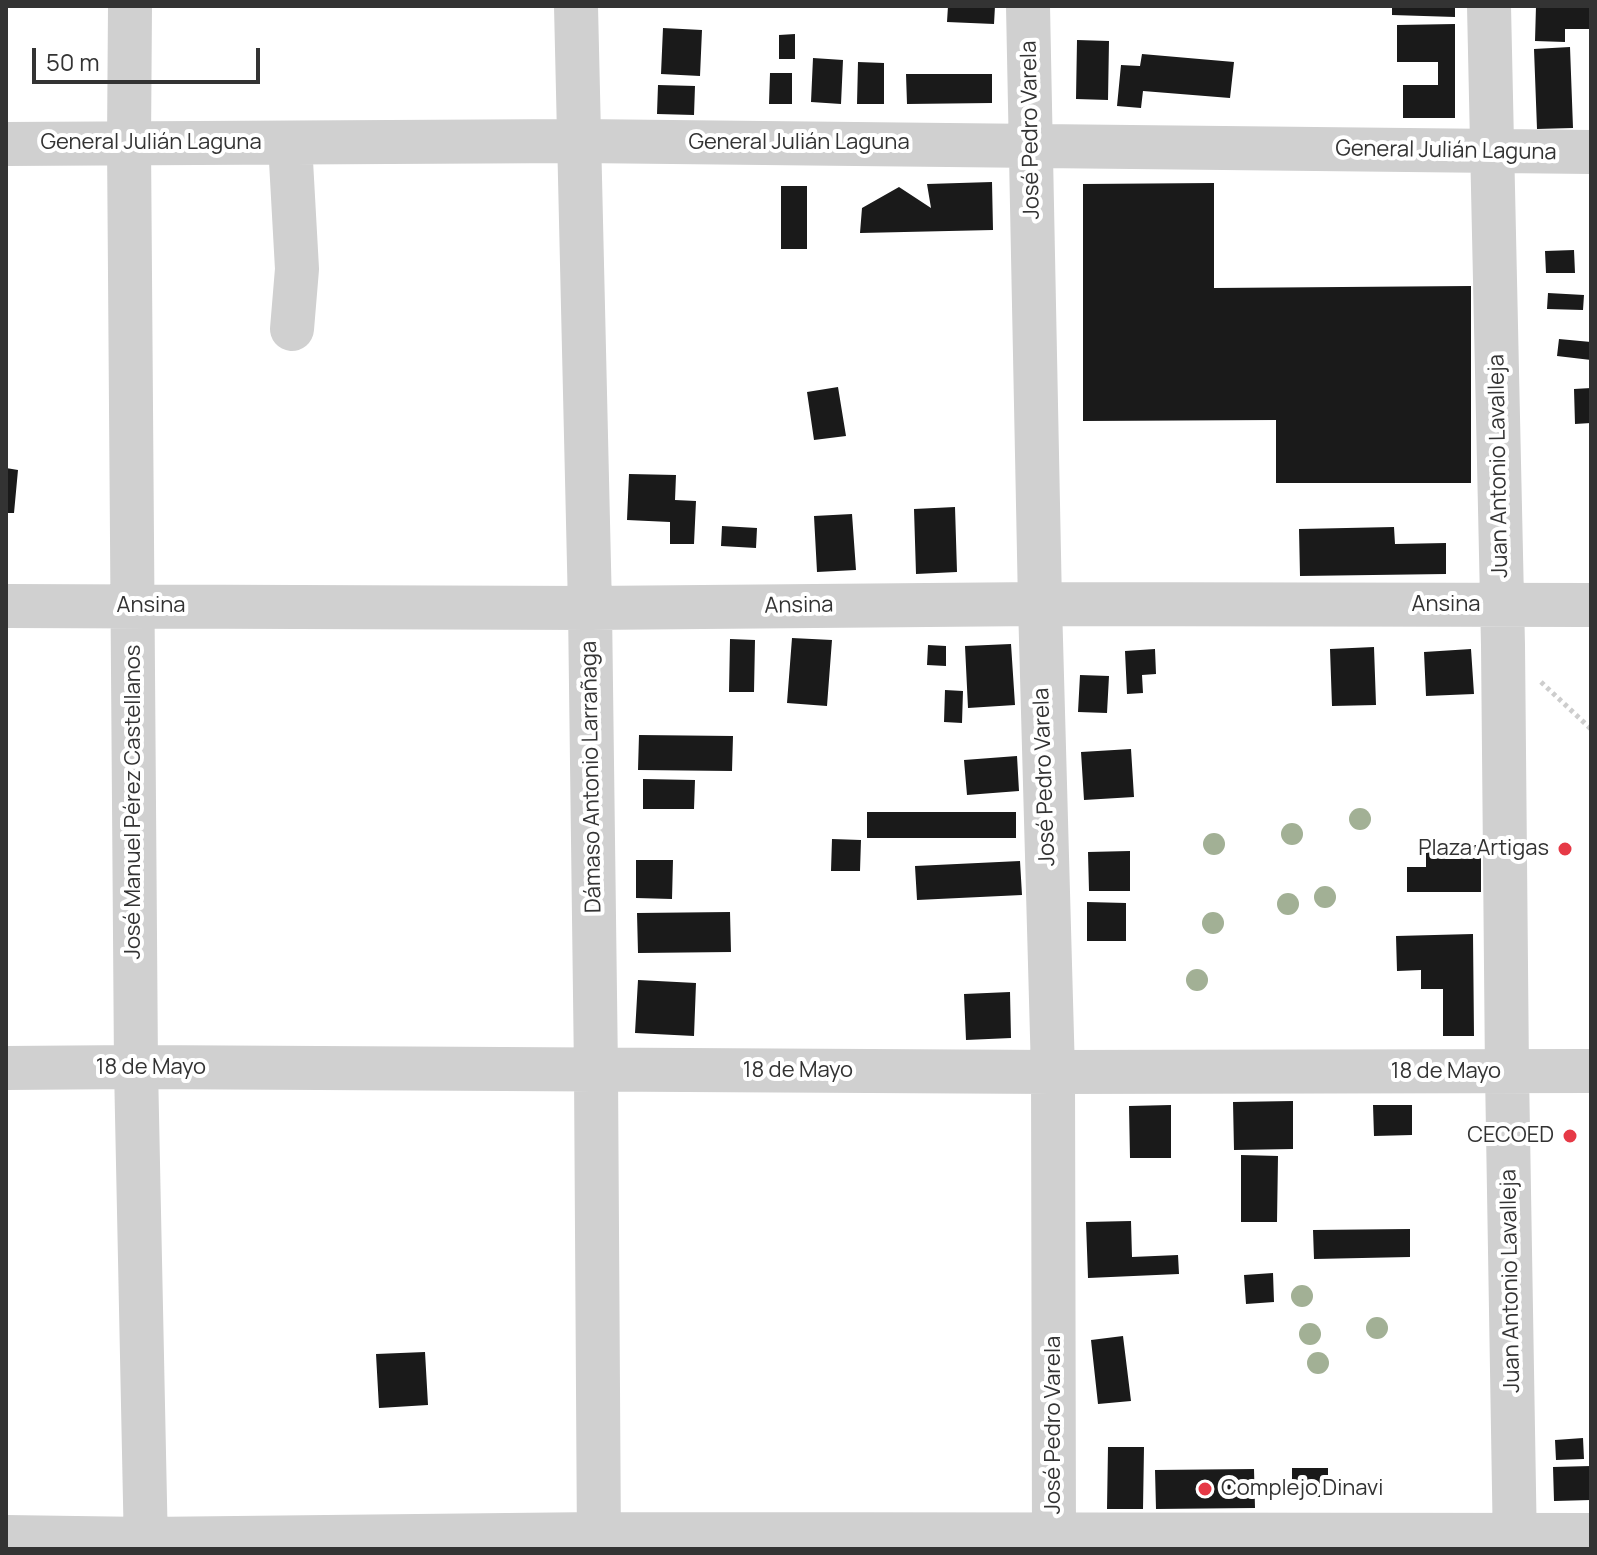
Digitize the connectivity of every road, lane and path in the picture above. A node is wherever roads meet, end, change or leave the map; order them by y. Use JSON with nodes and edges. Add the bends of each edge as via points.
{"nodes":[{"id":1,"x":130,"y":6,"type":"edge"},
{"id":2,"x":576,"y":6,"type":"edge"},
{"id":3,"x":1028,"y":6,"type":"edge"},
{"id":4,"x":1489,"y":6,"type":"edge"},
{"id":5,"x":580,"y":141,"type":"junction"},
{"id":6,"x":129,"y":143,"type":"junction"},
{"id":7,"x":290,"y":143,"type":"junction"},
{"id":8,"x":6,"y":144,"type":"edge"},
{"id":9,"x":1032,"y":145,"type":"junction"},
{"id":10,"x":1491,"y":152,"type":"junction"},
{"id":11,"x":1591,"y":152,"type":"edge"},
{"id":12,"x":292,"y":329,"type":"dead end"},
{"id":13,"x":1040,"y":604,"type":"junction"},
{"id":14,"x":1591,"y":605,"type":"edge"},
{"id":15,"x":6,"y":606,"type":"edge"},
{"id":16,"x":133,"y":606,"type":"junction"},
{"id":17,"x":590,"y":608,"type":"junction"},
{"id":18,"x":1502,"y":626,"type":"junction"},
{"id":19,"x":1591,"y":729,"type":"edge"},
{"id":20,"x":136,"y":1067,"type":"junction"},
{"id":21,"x":6,"y":1068,"type":"edge"},
{"id":22,"x":596,"y":1071,"type":"junction"},
{"id":23,"x":1591,"y":1071,"type":"edge"},
{"id":24,"x":1053,"y":1072,"type":"junction"},
{"id":25,"x":1507,"y":1072,"type":"junction"},
{"id":26,"x":1591,"y":1535,"type":"edge"},
{"id":27,"x":6,"y":1537,"type":"edge"},
{"id":28,"x":599,"y":1542,"type":"edge"},
{"id":29,"x":1054,"y":1542,"type":"edge"},
{"id":30,"x":1515,"y":1542,"type":"edge"},
{"id":31,"x":146,"y":1544,"type":"edge"}],
"edges":[{"from":1,"to":6,"type":"street","name":"José Manuel Pérez Castellanos"},
{"from":2,"to":5,"type":"street","name":"Dámaso Antonio Larrañaga"},
{"from":3,"to":9,"type":"street","name":"José Pedro Varela"},
{"from":4,"to":10,"type":"street","name":"Juan Antonio Lavalleja"},
{"from":5,"to":7,"type":"street","name":"General Julián Laguna"},
{"from":5,"to":9,"type":"street","name":"General Julián Laguna"},
{"from":5,"to":17,"type":"street","name":"Dámaso Antonio Larrañaga"},
{"from":6,"to":7,"type":"street","name":"General Julián Laguna"},
{"from":6,"to":8,"type":"street","name":"General Julián Laguna"},
{"from":6,"to":16,"type":"street","name":"José Manuel Pérez Castellanos"},
{"from":7,"to":12,"type":"street","via":[[297,269]]},
{"from":9,"to":10,"type":"street","name":"General Julián Laguna"},
{"from":9,"to":13,"type":"street","name":"José Pedro Varela"},
{"from":10,"to":11,"type":"street","name":"General Julián Laguna"},
{"from":10,"to":18,"type":"street","name":"Juan Antonio Lavalleja"},
{"from":13,"to":17,"type":"street","name":"Ansina"},
{"from":13,"to":18,"type":"street","name":"Ansina"},
{"from":13,"to":24,"type":"street","name":"José Pedro Varela"},
{"from":14,"to":18,"type":"street","name":"Ansina"},
{"from":15,"to":16,"type":"street","name":"Ansina"},
{"from":16,"to":17,"type":"street","name":"Ansina"},
{"from":16,"to":20,"type":"street","name":"José Manuel Pérez Castellanos"},
{"from":17,"to":22,"type":"street","name":"Dámaso Antonio Larrañaga"},
{"from":18,"to":19,"type":"path"},
{"from":18,"to":25,"type":"street","name":"Juan Antonio Lavalleja"},
{"from":20,"to":21,"type":"street","name":"18 de Mayo"},
{"from":20,"to":22,"type":"street","name":"18 de Mayo"},
{"from":20,"to":31,"type":"street","name":"José Manuel Pérez Castellanos"},
{"from":22,"to":24,"type":"street","name":"18 de Mayo"},
{"from":22,"to":28,"type":"street","name":"Dámaso Antonio Larrañaga"},
{"from":23,"to":25,"type":"street","name":"18 de Mayo"},
{"from":24,"to":25,"type":"street","name":"18 de Mayo"},
{"from":24,"to":29,"type":"street","name":"José Pedro Varela"},
{"from":25,"to":30,"type":"street","name":"Juan Antonio Lavalleja"},
{"from":26,"to":30,"type":"street"},
{"from":27,"to":31,"type":"street"},
{"from":28,"to":29,"type":"street"},
{"from":28,"to":31,"type":"street"},
{"from":29,"to":30,"type":"street"}]}
